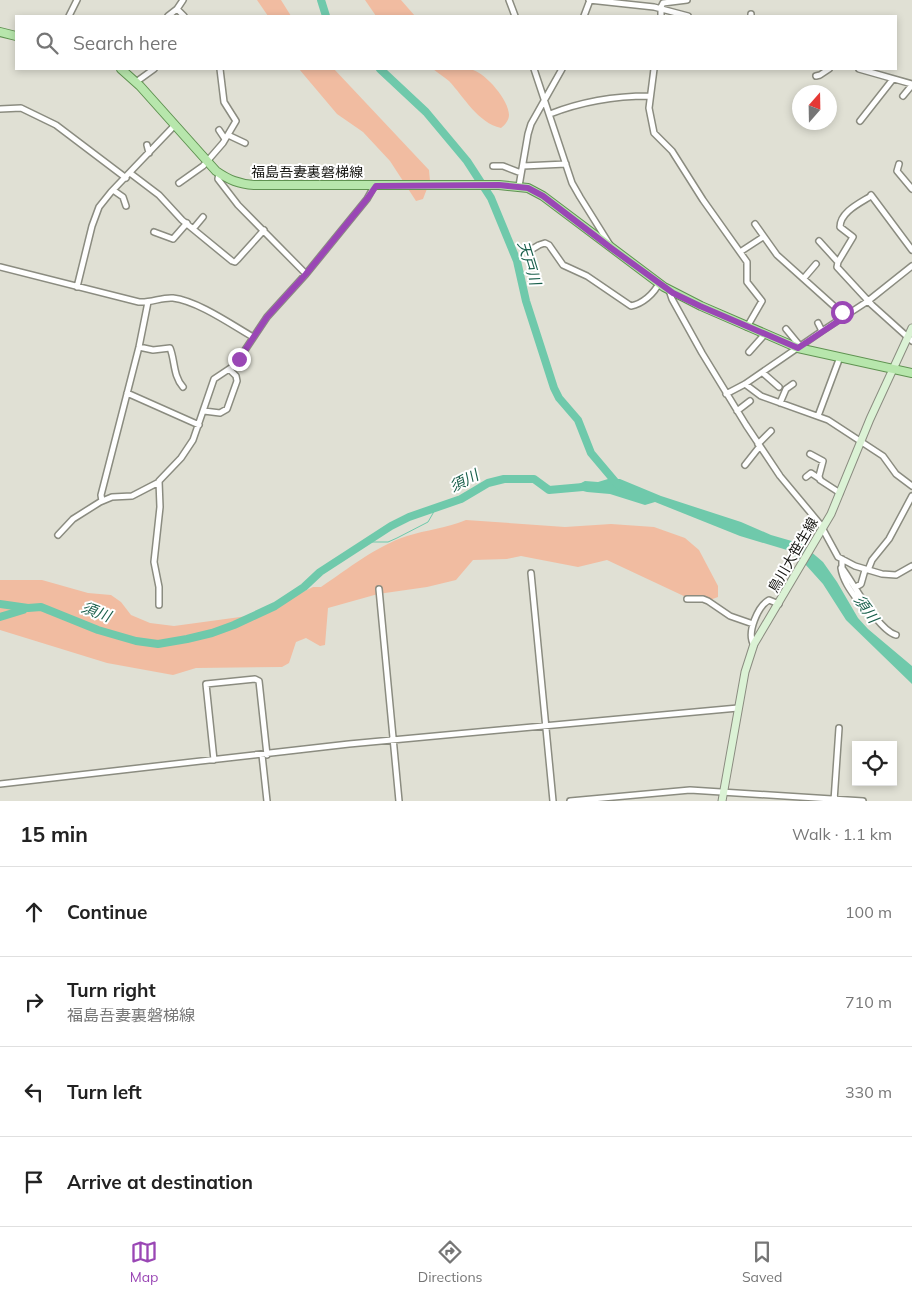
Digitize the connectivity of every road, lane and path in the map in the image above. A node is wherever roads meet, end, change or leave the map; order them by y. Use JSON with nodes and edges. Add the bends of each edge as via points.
{"nodes":[{"id":1,"x":77,"y":0,"type":"edge"},
{"id":2,"x":183,"y":0,"type":"edge"},
{"id":3,"x":509,"y":0,"type":"edge"},
{"id":4,"x":589,"y":0,"type":"edge"},
{"id":5,"x":654,"y":0,"type":"edge"},
{"id":6,"x":687,"y":0,"type":"edge"},
{"id":7,"x":654,"y":7,"type":"junction"},
{"id":8,"x":661,"y":8,"type":"junction"},
{"id":9,"x":177,"y":9,"type":"junction"},
{"id":10,"x":69,"y":15,"type":"edge"},
{"id":11,"x":169,"y":15,"type":"edge"},
{"id":12,"x":183,"y":15,"type":"edge"},
{"id":13,"x":515,"y":15,"type":"edge"},
{"id":14,"x":584,"y":15,"type":"edge"},
{"id":15,"x":661,"y":15,"type":"edge"},
{"id":16,"x":685,"y":15,"type":"edge"},
{"id":17,"x":0,"y":32,"type":"edge"},
{"id":18,"x":15,"y":36,"type":"edge"},
{"id":19,"x":122,"y":70,"type":"edge"},
{"id":20,"x":153,"y":70,"type":"edge"},
{"id":21,"x":220,"y":70,"type":"edge"},
{"id":22,"x":534,"y":70,"type":"edge"},
{"id":23,"x":561,"y":70,"type":"edge"},
{"id":24,"x":654,"y":70,"type":"edge"},
{"id":25,"x":828,"y":70,"type":"edge"},
{"id":26,"x":863,"y":70,"type":"edge"},
{"id":27,"x":816,"y":76,"type":"dead end"},
{"id":28,"x":893,"y":78,"type":"junction"},
{"id":29,"x":136,"y":82,"type":"junction"},
{"id":30,"x":912,"y":85,"type":"edge"},
{"id":31,"x":649,"y":96,"type":"junction"},
{"id":32,"x":903,"y":96,"type":"dead end"},
{"id":33,"x":546,"y":99,"type":"junction"},
{"id":34,"x":0,"y":109,"type":"edge"},
{"id":35,"x":550,"y":114,"type":"junction"},
{"id":36,"x":860,"y":121,"type":"dead end"},
{"id":37,"x":175,"y":125,"type":"junction"},
{"id":38,"x":218,"y":130,"type":"dead end"},
{"id":39,"x":227,"y":137,"type":"junction"},
{"id":40,"x":245,"y":143,"type":"dead end"},
{"id":41,"x":147,"y":145,"type":"dead end"},
{"id":42,"x":149,"y":153,"type":"junction"},
{"id":43,"x":207,"y":161,"type":"junction"},
{"id":44,"x":566,"y":164,"type":"junction"},
{"id":45,"x":899,"y":164,"type":"dead end"},
{"id":46,"x":493,"y":166,"type":"dead end"},
{"id":47,"x":522,"y":166,"type":"junction"},
{"id":48,"x":130,"y":173,"type":"junction"},
{"id":49,"x":219,"y":173,"type":"junction"},
{"id":50,"x":521,"y":173,"type":"junction"},
{"id":51,"x":126,"y":178,"type":"junction"},
{"id":52,"x":179,"y":183,"type":"dead end"},
{"id":53,"x":376,"y":186,"type":"junction"},
{"id":54,"x":519,"y":186,"type":"junction"},
{"id":55,"x":912,"y":188,"type":"edge"},
{"id":56,"x":112,"y":190,"type":"junction"},
{"id":57,"x":126,"y":206,"type":"dead end"},
{"id":58,"x":203,"y":217,"type":"dead end"},
{"id":59,"x":187,"y":223,"type":"junction"},
{"id":60,"x":755,"y":224,"type":"dead end"},
{"id":61,"x":193,"y":229,"type":"junction"},
{"id":62,"x":264,"y":230,"type":"junction"},
{"id":63,"x":154,"y":232,"type":"dead end"},
{"id":64,"x":763,"y":237,"type":"junction"},
{"id":65,"x":819,"y":241,"type":"dead end"},
{"id":66,"x":611,"y":248,"type":"junction"},
{"id":67,"x":912,"y":250,"type":"edge"},
{"id":68,"x":529,"y":251,"type":"dead end"},
{"id":69,"x":740,"y":252,"type":"junction"},
{"id":70,"x":838,"y":262,"type":"junction"},
{"id":71,"x":816,"y":264,"type":"dead end"},
{"id":72,"x":912,"y":266,"type":"edge"},
{"id":73,"x":0,"y":267,"type":"edge"},
{"id":74,"x":306,"y":274,"type":"junction"},
{"id":75,"x":804,"y":278,"type":"junction"},
{"id":76,"x":659,"y":283,"type":"junction"},
{"id":77,"x":77,"y":287,"type":"junction"},
{"id":78,"x":668,"y":290,"type":"junction"},
{"id":79,"x":868,"y":301,"type":"junction"},
{"id":80,"x":148,"y":302,"type":"junction"},
{"id":81,"x":846,"y":316,"type":"junction"},
{"id":82,"x":818,"y":323,"type":"dead end"},
{"id":83,"x":747,"y":327,"type":"junction"},
{"id":84,"x":912,"y":328,"type":"edge"},
{"id":85,"x":786,"y":329,"type":"dead end"},
{"id":86,"x":822,"y":331,"type":"junction"},
{"id":87,"x":765,"y":334,"type":"junction"},
{"id":88,"x":253,"y":338,"type":"junction"},
{"id":89,"x":910,"y":339,"type":"edge"},
{"id":90,"x":139,"y":347,"type":"junction"},
{"id":91,"x":799,"y":347,"type":"junction"},
{"id":92,"x":749,"y":352,"type":"dead end"},
{"id":93,"x":840,"y":357,"type":"junction"},
{"id":94,"x":894,"y":368,"type":"junction"},
{"id":95,"x":230,"y":370,"type":"junction"},
{"id":96,"x":763,"y":373,"type":"junction"},
{"id":97,"x":912,"y":373,"type":"edge"},
{"id":98,"x":745,"y":384,"type":"junction"},
{"id":99,"x":794,"y":384,"type":"dead end"},
{"id":100,"x":183,"y":387,"type":"dead end"},
{"id":101,"x":780,"y":387,"type":"dead end"},
{"id":102,"x":127,"y":393,"type":"junction"},
{"id":103,"x":726,"y":394,"type":"junction"},
{"id":104,"x":750,"y":402,"type":"dead end"},
{"id":105,"x":780,"y":403,"type":"junction"},
{"id":106,"x":204,"y":411,"type":"junction"},
{"id":107,"x":737,"y":411,"type":"junction"},
{"id":108,"x":818,"y":416,"type":"junction"},
{"id":109,"x":199,"y":425,"type":"junction"},
{"id":110,"x":771,"y":430,"type":"dead end"},
{"id":111,"x":861,"y":440,"type":"junction"},
{"id":112,"x":759,"y":445,"type":"junction"},
{"id":113,"x":810,"y":454,"type":"dead end"},
{"id":114,"x":745,"y":465,"type":"dead end"},
{"id":115,"x":806,"y":477,"type":"dead end"},
{"id":116,"x":820,"y":480,"type":"junction"},
{"id":117,"x":159,"y":482,"type":"junction"},
{"id":118,"x":912,"y":486,"type":"edge"},
{"id":119,"x":840,"y":493,"type":"junction"},
{"id":120,"x":912,"y":496,"type":"edge"},
{"id":121,"x":102,"y":501,"type":"junction"},
{"id":122,"x":823,"y":529,"type":"junction"},
{"id":123,"x":58,"y":535,"type":"dead end"},
{"id":124,"x":841,"y":562,"type":"junction"},
{"id":125,"x":912,"y":566,"type":"edge"},
{"id":126,"x":867,"y":570,"type":"junction"},
{"id":127,"x":530,"y":573,"type":"dead end"},
{"id":128,"x":856,"y":587,"type":"junction"},
{"id":129,"x":379,"y":589,"type":"dead end"},
{"id":130,"x":687,"y":599,"type":"dead end"},
{"id":131,"x":779,"y":603,"type":"junction"},
{"id":132,"x":159,"y":605,"type":"dead end"},
{"id":133,"x":862,"y":608,"type":"dead end"},
{"id":134,"x":753,"y":624,"type":"junction"},
{"id":135,"x":896,"y":635,"type":"dead end"},
{"id":136,"x":754,"y":645,"type":"junction"},
{"id":137,"x":738,"y":708,"type":"junction"},
{"id":138,"x":546,"y":726,"type":"junction"},
{"id":139,"x":839,"y":728,"type":"dead end"},
{"id":140,"x":394,"y":740,"type":"junction"},
{"id":141,"x":264,"y":755,"type":"junction"},
{"id":142,"x":214,"y":760,"type":"junction"},
{"id":143,"x":0,"y":784,"type":"edge"},
{"id":144,"x":723,"y":792,"type":"junction"},
{"id":145,"x":834,"y":800,"type":"edge"},
{"id":146,"x":267,"y":801,"type":"edge"},
{"id":147,"x":399,"y":801,"type":"edge"},
{"id":148,"x":553,"y":801,"type":"edge"},
{"id":149,"x":570,"y":801,"type":"edge"},
{"id":150,"x":722,"y":801,"type":"edge"},
{"id":151,"x":863,"y":801,"type":"edge"}],
"edges":[{"from":1,"to":10,"type":"street"},
{"from":2,"to":9,"type":"street"},
{"from":3,"to":13,"type":"street"},
{"from":4,"to":7,"type":"street"},
{"from":4,"to":14,"type":"street"},
{"from":5,"to":7,"type":"street"},
{"from":6,"to":8,"type":"street","via":[[665,3]]},
{"from":7,"to":8,"type":"street"},
{"from":8,"to":15,"type":"street"},
{"from":8,"to":16,"type":"street"},
{"from":9,"to":11,"type":"street"},
{"from":9,"to":12,"type":"street"},
{"from":17,"to":18,"type":"main road"},
{"from":19,"to":29,"type":"main road","name":"福島吾妻裏磐梯線"},
{"from":20,"to":29,"type":"street"},
{"from":21,"to":39,"type":"street","via":[[224,102],[236,121]]},
{"from":22,"to":33,"type":"street"},
{"from":23,"to":33,"type":"street"},
{"from":24,"to":31,"type":"street"},
{"from":25,"to":27,"type":"street"},
{"from":26,"to":28,"type":"street"},
{"from":28,"to":30,"type":"street"},
{"from":28,"to":36,"type":"street"},
{"from":29,"to":37,"type":"main road","name":"福島吾妻裏磐梯線"},
{"from":30,"to":32,"type":"street"},
{"from":31,"to":35,"type":"street","via":[[592,100]]},
{"from":31,"to":69,"type":"street","via":[[655,134],[672,151]]},
{"from":33,"to":35,"type":"street"},
{"from":33,"to":47,"type":"street","via":[[528,134]]},
{"from":34,"to":51,"type":"street","via":[[21,108],[56,125]]},
{"from":35,"to":44,"type":"street"},
{"from":37,"to":42,"type":"street"},
{"from":37,"to":43,"type":"main road","name":"福島吾妻裏磐梯線"},
{"from":38,"to":39,"type":"street"},
{"from":39,"to":40,"type":"street"},
{"from":39,"to":43,"type":"street"},
{"from":41,"to":42,"type":"street"},
{"from":42,"to":48,"type":"street"},
{"from":43,"to":49,"type":"main road","name":"福島吾妻裏磐梯線"},
{"from":43,"to":52,"type":"street"},
{"from":44,"to":47,"type":"street"},
{"from":44,"to":66,"type":"street","via":[[576,191]]},
{"from":45,"to":55,"type":"street","via":[[897,171]]},
{"from":46,"to":50,"type":"street"},
{"from":47,"to":50,"type":"street"},
{"from":48,"to":51,"type":"street"},
{"from":48,"to":59,"type":"street","via":[[159,195]]},
{"from":49,"to":53,"type":"main road","name":"福島吾妻裏磐梯線","via":[[231,181],[248,185]]},
{"from":49,"to":62,"type":"street","via":[[218,179],[238,205]]},
{"from":50,"to":54,"type":"street"},
{"from":51,"to":56,"type":"street"},
{"from":53,"to":54,"type":"main road","name":"福島吾妻裏磐梯線"},
{"from":53,"to":74,"type":"street"},
{"from":54,"to":66,"type":"main road","name":"福島吾妻裏磐梯線","via":[[539,193]]},
{"from":56,"to":57,"type":"street","via":[[123,196]]},
{"from":56,"to":77,"type":"street","via":[[94,218]]},
{"from":58,"to":61,"type":"street"},
{"from":59,"to":61,"type":"street"},
{"from":59,"to":63,"type":"street","via":[[173,239]]},
{"from":60,"to":64,"type":"street"},
{"from":61,"to":62,"type":"street","via":[[235,262]]},
{"from":62,"to":74,"type":"street"},
{"from":64,"to":69,"type":"street"},
{"from":64,"to":75,"type":"street","via":[[777,255]]},
{"from":65,"to":70,"type":"street"},
{"from":66,"to":76,"type":"main road","name":"福島吾妻裏磐梯線"},
{"from":67,"to":70,"type":"street","via":[[870,194],[846,212],[840,223],[840,228],[853,237]]},
{"from":68,"to":76,"type":"street","via":[[545,243],[550,245],[563,265],[587,276],[631,306],[649,296]]},
{"from":69,"to":83,"type":"street","via":[[747,262],[747,282],[762,301]]},
{"from":70,"to":79,"type":"street","via":[[838,269]]},
{"from":71,"to":75,"type":"street"},
{"from":72,"to":79,"type":"street"},
{"from":73,"to":77,"type":"street"},
{"from":74,"to":88,"type":"street","via":[[267,317]]},
{"from":75,"to":81,"type":"street"},
{"from":76,"to":78,"type":"main road","name":"福島吾妻裏磐梯線"},
{"from":77,"to":80,"type":"street"},
{"from":78,"to":83,"type":"main road","name":"福島吾妻裏磐梯線"},
{"from":78,"to":103,"type":"street"},
{"from":79,"to":81,"type":"street"},
{"from":79,"to":89,"type":"street"},
{"from":80,"to":88,"type":"street","via":[[170,298],[183,300]]},
{"from":80,"to":90,"type":"street"},
{"from":81,"to":86,"type":"street"},
{"from":82,"to":86,"type":"street"},
{"from":83,"to":87,"type":"main road","name":"福島吾妻裏磐梯線"},
{"from":84,"to":89,"type":"street","name":"鳥川大笹生線"},
{"from":85,"to":91,"type":"street"},
{"from":86,"to":91,"type":"street"},
{"from":87,"to":91,"type":"main road","name":"福島吾妻裏磐梯線"},
{"from":87,"to":92,"type":"street"},
{"from":88,"to":95,"type":"street"},
{"from":89,"to":94,"type":"street","name":"鳥川大笹生線"},
{"from":90,"to":100,"type":"street","via":[[153,350],[170,348]]},
{"from":90,"to":102,"type":"street"},
{"from":91,"to":93,"type":"main road","name":"福島吾妻裏磐梯線"},
{"from":91,"to":96,"type":"street"},
{"from":93,"to":94,"type":"main road","name":"福島吾妻裏磐梯線"},
{"from":93,"to":108,"type":"street"},
{"from":94,"to":97,"type":"main road","name":"福島吾妻裏磐梯線"},
{"from":94,"to":111,"type":"street","name":"鳥川大笹生線"},
{"from":95,"to":106,"type":"street","via":[[214,379]]},
{"from":95,"to":106,"type":"street","via":[[237,381],[227,409],[220,413]]},
{"from":96,"to":98,"type":"street"},
{"from":96,"to":101,"type":"street"},
{"from":98,"to":103,"type":"street"},
{"from":98,"to":105,"type":"street","via":[[761,396]]},
{"from":99,"to":105,"type":"street","via":[[786,389]]},
{"from":102,"to":109,"type":"street"},
{"from":102,"to":121,"type":"street"},
{"from":103,"to":107,"type":"street"},
{"from":104,"to":107,"type":"street"},
{"from":105,"to":108,"type":"street"},
{"from":106,"to":109,"type":"street"},
{"from":107,"to":112,"type":"street"},
{"from":108,"to":111,"type":"street"},
{"from":109,"to":117,"type":"street","via":[[190,445]]},
{"from":110,"to":112,"type":"street"},
{"from":111,"to":118,"type":"street","via":[[883,456],[896,474]]},
{"from":111,"to":119,"type":"street","name":"鳥川大笹生線"},
{"from":112,"to":114,"type":"street"},
{"from":112,"to":122,"type":"street"},
{"from":113,"to":116,"type":"street","via":[[823,461]]},
{"from":115,"to":116,"type":"street","via":[[811,473]]},
{"from":116,"to":119,"type":"street"},
{"from":117,"to":121,"type":"street","via":[[132,496]]},
{"from":117,"to":132,"type":"street","via":[[160,507],[154,562]]},
{"from":119,"to":122,"type":"street","name":"鳥川大笹生線"},
{"from":120,"to":126,"type":"street"},
{"from":121,"to":123,"type":"street","via":[[73,520]]},
{"from":122,"to":124,"type":"street"},
{"from":122,"to":131,"type":"street","name":"鳥川大笹生線"},
{"from":124,"to":126,"type":"street"},
{"from":124,"to":128,"type":"street"},
{"from":124,"to":133,"type":"street","via":[[842,574]]},
{"from":125,"to":126,"type":"street","via":[[896,575]]},
{"from":126,"to":128,"type":"street","via":[[861,584]]},
{"from":127,"to":138,"type":"street"},
{"from":128,"to":135,"type":"street","via":[[876,619]]},
{"from":129,"to":140,"type":"street"},
{"from":130,"to":134,"type":"street","via":[[703,599],[730,616]]},
{"from":131,"to":134,"type":"street","via":[[767,600]]},
{"from":131,"to":136,"type":"street","name":"鳥川大笹生線"},
{"from":134,"to":136,"type":"street","via":[[750,639]]},
{"from":136,"to":137,"type":"street","name":"鳥川大笹生線"},
{"from":137,"to":138,"type":"street"},
{"from":137,"to":144,"type":"street","name":"鳥川大笹生線"},
{"from":138,"to":140,"type":"street"},
{"from":138,"to":148,"type":"street"},
{"from":139,"to":145,"type":"street"},
{"from":140,"to":141,"type":"street"},
{"from":140,"to":147,"type":"street"},
{"from":141,"to":142,"type":"street"},
{"from":141,"to":142,"type":"street","via":[[259,681],[255,679],[206,684]]},
{"from":141,"to":146,"type":"street"},
{"from":142,"to":143,"type":"street"},
{"from":144,"to":145,"type":"street"},
{"from":144,"to":149,"type":"street","via":[[690,790]]},
{"from":144,"to":150,"type":"street","name":"鳥川大笹生線"},
{"from":145,"to":151,"type":"street"}]}
